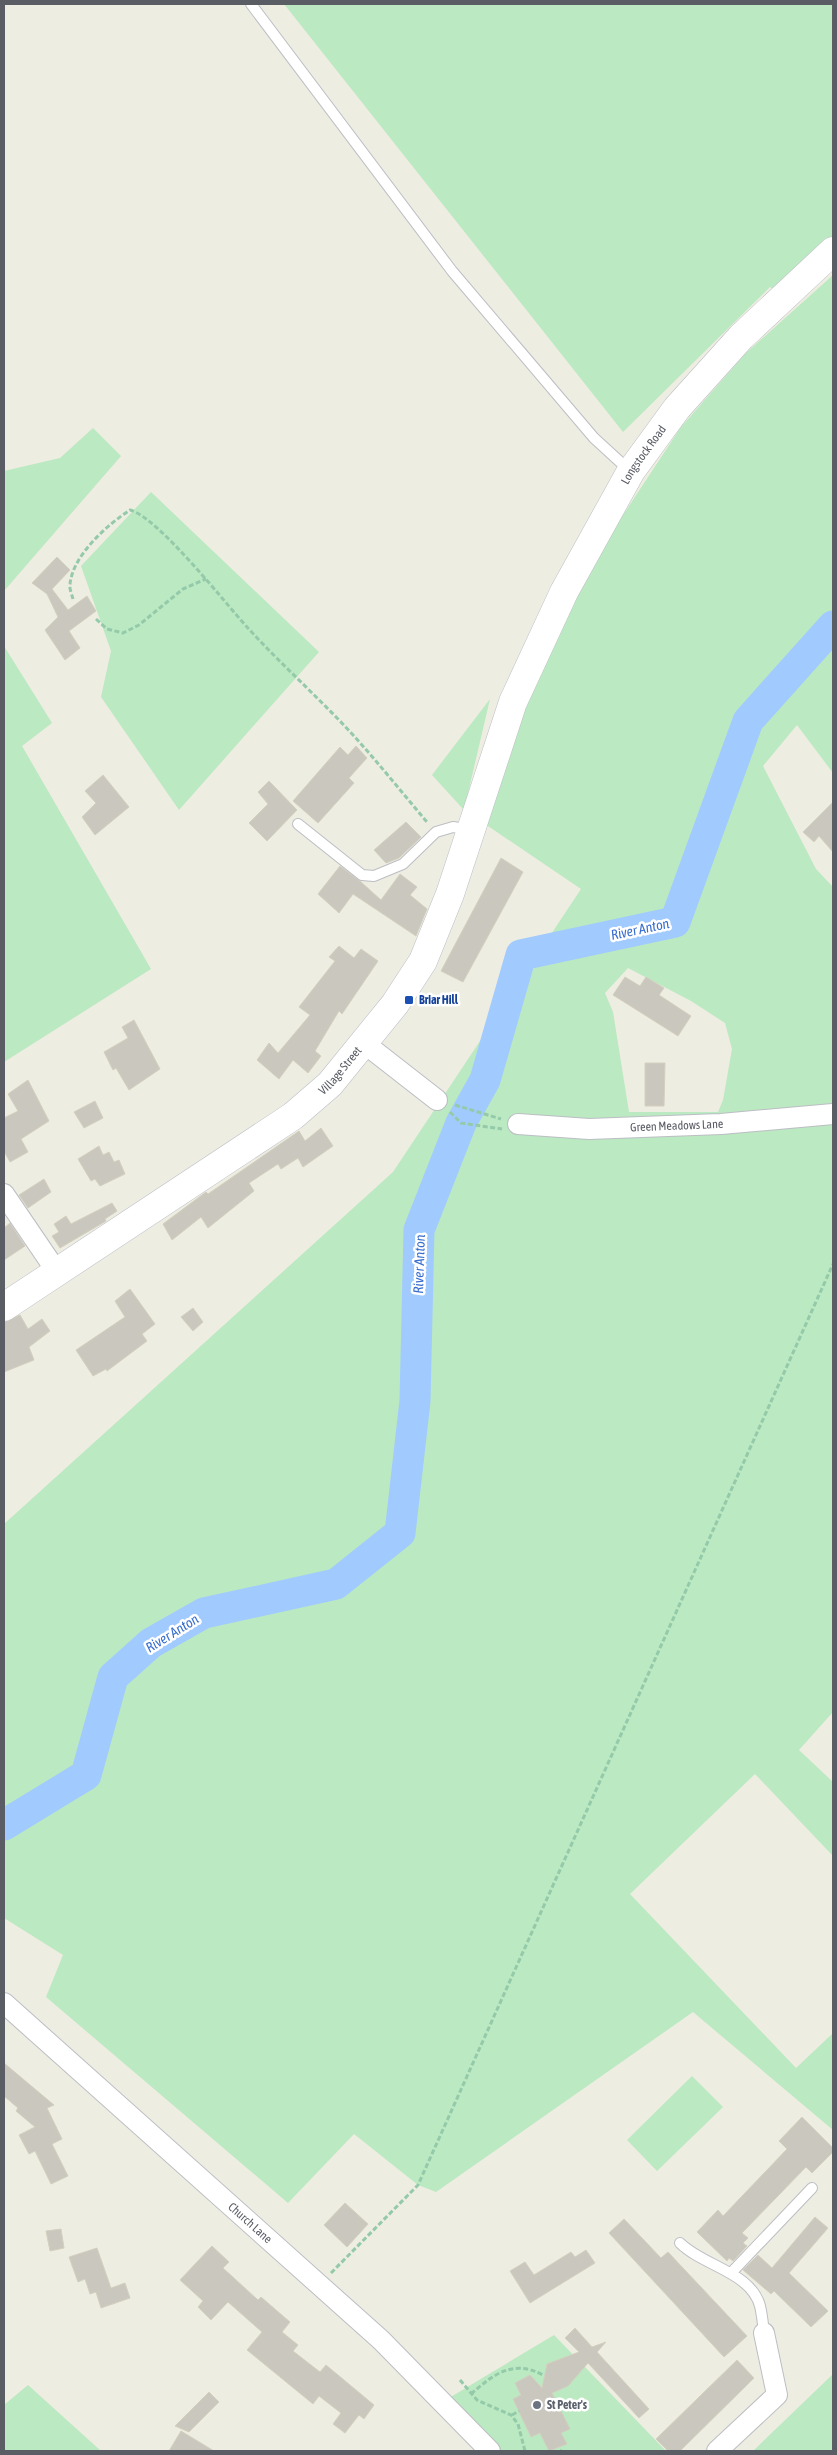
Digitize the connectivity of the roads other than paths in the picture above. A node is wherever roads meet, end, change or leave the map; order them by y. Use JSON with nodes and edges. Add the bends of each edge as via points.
{"nodes":[{"id":1,"x":251,"y":4,"type":"edge"},
{"id":2,"x":833,"y":252,"type":"edge"},
{"id":3,"x":631,"y":471,"type":"junction"},
{"id":4,"x":513,"y":702,"type":"joint"},
{"id":5,"x":298,"y":824,"type":"dead end"},
{"id":6,"x":472,"y":830,"type":"junction"},
{"id":7,"x":364,"y":1043,"type":"junction"},
{"id":8,"x":437,"y":1100,"type":"road end"},
{"id":9,"x":833,"y":1114,"type":"edge"},
{"id":10,"x":523,"y":1124,"type":"road end"},
{"id":11,"x":4,"y":1194,"type":"edge"},
{"id":12,"x":57,"y":1272,"type":"junction"},
{"id":13,"x":4,"y":1307,"type":"edge"},
{"id":14,"x":4,"y":2003,"type":"edge"},
{"id":15,"x":812,"y":2188,"type":"dead end"},
{"id":16,"x":680,"y":2243,"type":"dead end"},
{"id":17,"x":731,"y":2274,"type":"junction"},
{"id":18,"x":764,"y":2333,"type":"joint"},
{"id":19,"x":490,"y":2451,"type":"edge"},
{"id":20,"x":717,"y":2451,"type":"edge"}],
"edges":[{"from":1,"to":3,"type":"lane","via":[[452,270],[594,438]]},
{"from":2,"to":3,"type":"street","name":"Longstock Road","via":[[741,337],[677,408]]},
{"from":3,"to":4,"type":"street","name":"Longstock Road","via":[[564,592]]},
{"from":4,"to":6,"type":"street","name":"Village Street"},
{"from":5,"to":6,"type":"lane","via":[[362,875],[374,876],[404,864],[436,832],[453,827]]},
{"from":6,"to":7,"type":"street","name":"Village Street","via":[[423,961]]},
{"from":7,"to":8,"type":"street"},
{"from":7,"to":12,"type":"street","name":"Village Street","via":[[330,1084],[293,1116]]},
{"from":9,"to":10,"type":"street","name":"Green Meadows Lane","via":[[721,1124],[618,1128]]},
{"from":11,"to":12,"type":"street"},
{"from":12,"to":13,"type":"street","name":"Village Street"},
{"from":14,"to":19,"type":"street","name":"Church Lane","via":[[381,2340]]},
{"from":15,"to":17,"type":"lane"},
{"from":16,"to":17,"type":"lane","via":[[690,2253]]},
{"from":17,"to":18,"type":"lane","via":[[750,2287],[760,2304]]},
{"from":18,"to":20,"type":"street","via":[[777,2395]]}]}
